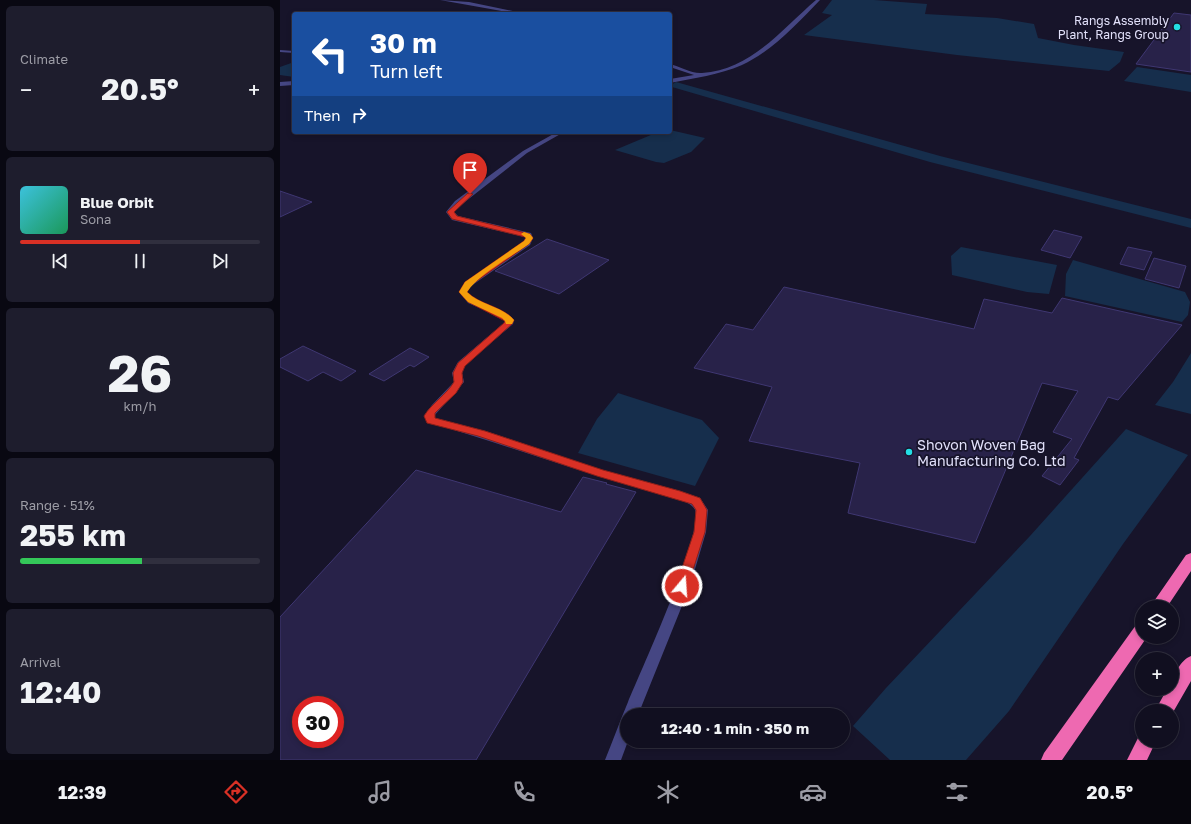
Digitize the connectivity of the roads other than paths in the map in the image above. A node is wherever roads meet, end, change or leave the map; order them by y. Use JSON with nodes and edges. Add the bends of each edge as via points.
{"nodes":[{"id":1,"x":442,"y":0,"type":"edge"},
{"id":2,"x":818,"y":0,"type":"edge"},
{"id":3,"x":515,"y":12,"type":"edge"},
{"id":4,"x":280,"y":51,"type":"edge"},
{"id":5,"x":292,"y":52,"type":"edge"},
{"id":6,"x":672,"y":66,"type":"edge"},
{"id":7,"x":702,"y":76,"type":"junction"},
{"id":8,"x":672,"y":81,"type":"edge"},
{"id":9,"x":292,"y":83,"type":"edge"},
{"id":10,"x":280,"y":84,"type":"edge"},
{"id":11,"x":557,"y":134,"type":"edge"},
{"id":12,"x":1191,"y":559,"type":"edge"},
{"id":13,"x":1163,"y":600,"type":"edge"},
{"id":14,"x":1135,"y":640,"type":"edge"},
{"id":15,"x":1191,"y":664,"type":"edge"},
{"id":16,"x":1168,"y":704,"type":"edge"},
{"id":17,"x":633,"y":708,"type":"edge"},
{"id":18,"x":620,"y":742,"type":"edge"},
{"id":19,"x":1143,"y":748,"type":"edge"},
{"id":20,"x":613,"y":760,"type":"edge"},
{"id":21,"x":1051,"y":760,"type":"edge"},
{"id":22,"x":1137,"y":760,"type":"edge"}],
"edges":[{"from":1,"to":3,"type":"street"},
{"from":2,"to":7,"type":"street","via":[[751,59]]},
{"from":4,"to":5,"type":"street"},
{"from":6,"to":7,"type":"street"},
{"from":7,"to":8,"type":"street"},
{"from":9,"to":10,"type":"street"},
{"from":11,"to":17,"type":"street","via":[[525,152],[458,203],[450,212],[455,218],[528,235],[529,238],[526,243],[468,284],[463,292],[471,300],[505,316],[509,320],[508,324],[461,364],[457,373],[459,382],[429,416],[431,420],[600,474],[696,501],[702,510],[700,532],[682,586]]},
{"from":12,"to":13,"type":"highway"},
{"from":14,"to":21,"type":"highway"},
{"from":15,"to":16,"type":"highway"},
{"from":18,"to":20,"type":"street"},
{"from":19,"to":22,"type":"highway"}]}
